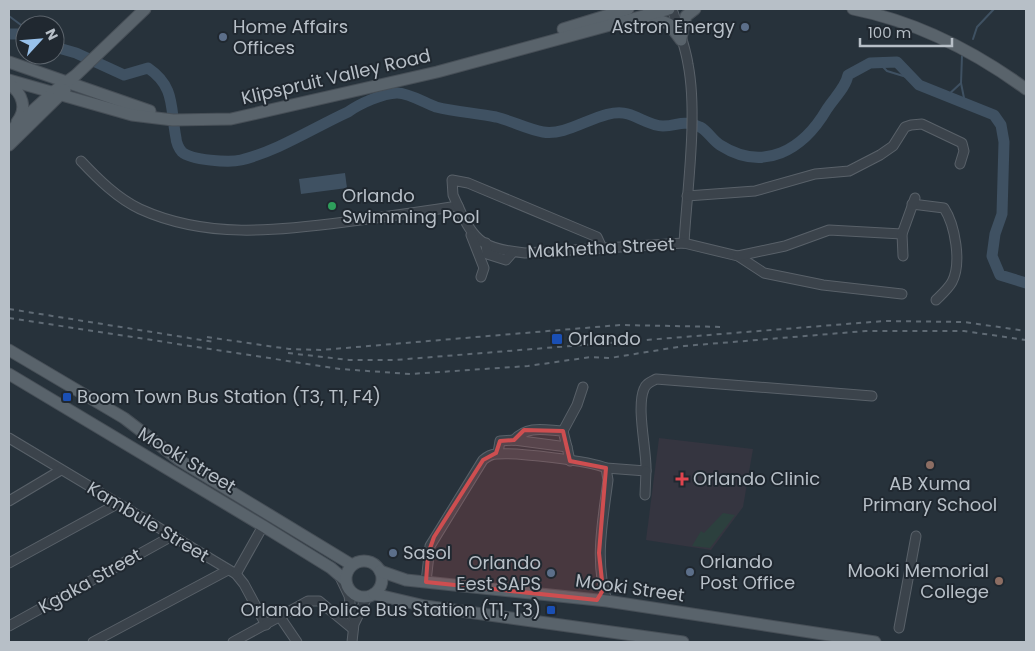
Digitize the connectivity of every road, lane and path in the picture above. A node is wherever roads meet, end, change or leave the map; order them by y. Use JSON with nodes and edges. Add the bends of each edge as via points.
{"nodes":[{"id":1,"x":145,"y":9,"type":"edge"},
{"id":2,"x":628,"y":9,"type":"edge"},
{"id":3,"x":670,"y":9,"type":"edge"},
{"id":4,"x":695,"y":9,"type":"edge"},
{"id":5,"x":854,"y":9,"type":"edge"},
{"id":6,"x":879,"y":9,"type":"edge"},
{"id":7,"x":646,"y":15,"type":"junction"},
{"id":8,"x":681,"y":39,"type":"junction"},
{"id":9,"x":9,"y":62,"type":"edge"},
{"id":10,"x":50,"y":76,"type":"junction"},
{"id":11,"x":74,"y":78,"type":"junction"},
{"id":12,"x":9,"y":80,"type":"edge"},
{"id":13,"x":1026,"y":80,"type":"edge"},
{"id":14,"x":9,"y":84,"type":"edge"},
{"id":15,"x":1026,"y":89,"type":"edge"},
{"id":16,"x":92,"y":91,"type":"junction"},
{"id":17,"x":56,"y":94,"type":"junction"},
{"id":18,"x":46,"y":110,"type":"junction"},
{"id":19,"x":132,"y":115,"type":"junction"},
{"id":20,"x":159,"y":116,"type":"junction"},
{"id":21,"x":201,"y":117,"type":"junction"},
{"id":22,"x":10,"y":130,"type":"edge"},
{"id":23,"x":9,"y":145,"type":"edge"},
{"id":24,"x":81,"y":161,"type":"dead end"},
{"id":25,"x":960,"y":164,"type":"dead end"},
{"id":26,"x":686,"y":196,"type":"junction"},
{"id":27,"x":458,"y":206,"type":"junction"},
{"id":28,"x":467,"y":227,"type":"junction"},
{"id":29,"x":902,"y":234,"type":"junction"},
{"id":30,"x":684,"y":243,"type":"junction"},
{"id":31,"x":602,"y":248,"type":"junction"},
{"id":32,"x":738,"y":256,"type":"junction"},
{"id":33,"x":903,"y":256,"type":"dead end"},
{"id":34,"x":481,"y":277,"type":"dead end"},
{"id":35,"x":902,"y":294,"type":"dead end"},
{"id":36,"x":936,"y":300,"type":"dead end"},
{"id":37,"x":9,"y":350,"type":"edge"},
{"id":38,"x":9,"y":374,"type":"edge"},
{"id":39,"x":583,"y":387,"type":"dead end"},
{"id":40,"x":872,"y":396,"type":"dead end"},
{"id":41,"x":563,"y":431,"type":"junction"},
{"id":42,"x":9,"y":438,"type":"edge"},
{"id":43,"x":514,"y":440,"type":"junction"},
{"id":44,"x":567,"y":447,"type":"junction"},
{"id":45,"x":498,"y":454,"type":"junction"},
{"id":46,"x":570,"y":461,"type":"junction"},
{"id":47,"x":606,"y":468,"type":"junction"},
{"id":48,"x":61,"y":470,"type":"junction"},
{"id":49,"x":646,"y":472,"type":"junction"},
{"id":50,"x":645,"y":495,"type":"dead end"},
{"id":51,"x":9,"y":501,"type":"edge"},
{"id":52,"x":117,"y":504,"type":"junction"},
{"id":53,"x":263,"y":526,"type":"junction"},
{"id":54,"x":172,"y":536,"type":"junction"},
{"id":55,"x":916,"y":536,"type":"dead end"},
{"id":56,"x":9,"y":563,"type":"edge"},
{"id":57,"x":354,"y":563,"type":"junction"},
{"id":58,"x":380,"y":571,"type":"junction"},
{"id":59,"x":232,"y":572,"type":"junction"},
{"id":60,"x":341,"y":577,"type":"junction"},
{"id":61,"x":426,"y":582,"type":"junction"},
{"id":62,"x":353,"y":594,"type":"junction"},
{"id":63,"x":370,"y":596,"type":"junction"},
{"id":64,"x":602,"y":597,"type":"junction"},
{"id":65,"x":280,"y":617,"type":"junction"},
{"id":66,"x":353,"y":623,"type":"junction"},
{"id":67,"x":266,"y":624,"type":"junction"},
{"id":68,"x":9,"y":626,"type":"edge"},
{"id":69,"x":900,"y":628,"type":"dead end"},
{"id":70,"x":616,"y":637,"type":"edge"},
{"id":71,"x":635,"y":640,"type":"edge"},
{"id":72,"x":93,"y":642,"type":"edge"},
{"id":73,"x":233,"y":642,"type":"edge"},
{"id":74,"x":297,"y":642,"type":"edge"},
{"id":75,"x":352,"y":642,"type":"edge"},
{"id":76,"x":683,"y":642,"type":"edge"},
{"id":77,"x":875,"y":642,"type":"edge"}],
"edges":[{"from":1,"to":11,"type":"main road"},
{"from":2,"to":21,"type":"main road","name":"Klipspruit Valley Road","via":[[421,70],[262,107]]},
{"from":3,"to":7,"type":"main road","name":"Klipspruit Valley Road"},
{"from":3,"to":8,"type":"street"},
{"from":4,"to":8,"type":"main road","via":[[686,16]]},
{"from":5,"to":15,"type":"main road","via":[[904,22],[959,45]]},
{"from":6,"to":13,"type":"main road","via":[[973,45]]},
{"from":7,"to":8,"type":"main road","via":[[670,24]]},
{"from":7,"to":21,"type":"main road","name":"Klipspruit Valley Road","via":[[378,86],[245,117]]},
{"from":8,"to":26,"type":"street","via":[[688,63],[692,112]]},
{"from":9,"to":10,"type":"main road","name":"Klipspruit Valley Road"},
{"from":10,"to":11,"type":"main road"},
{"from":10,"to":11,"type":"main road","name":"Klipspruit Valley Road"},
{"from":11,"to":16,"type":"main road","name":"Klipspruit Valley Road"},
{"from":11,"to":16,"type":"main road","via":[[84,80]]},
{"from":11,"to":17,"type":"main road"},
{"from":12,"to":17,"type":"main road","name":"Klipspruit Valley Road"},
{"from":14,"to":22,"type":"main road","via":[[18,92],[23,106],[20,118]]},
{"from":16,"to":20,"type":"main road","name":"Klipspruit Valley Road"},
{"from":17,"to":18,"type":"main road"},
{"from":17,"to":19,"type":"main road","name":"Klipspruit Valley Road"},
{"from":17,"to":22,"type":"main road"},
{"from":18,"to":19,"type":"main road","via":[[70,104]]},
{"from":18,"to":23,"type":"main road"},
{"from":19,"to":20,"type":"main road","name":"Klipspruit Valley Road"},
{"from":20,"to":21,"type":"main road","name":"Klipspruit Valley Road"},
{"from":24,"to":27,"type":"street","via":[[98,179],[138,208],[174,222],[202,228],[282,230]]},
{"from":25,"to":26,"type":"street","via":[[964,151],[962,143],[917,124],[905,127],[893,146],[880,156],[849,171],[815,174],[761,190]]},
{"from":26,"to":30,"type":"street"},
{"from":27,"to":28,"type":"street","name":"Makhetha Street"},
{"from":27,"to":31,"type":"street","name":"Makhetha Street","via":[[452,180],[468,183],[597,237]]},
{"from":28,"to":31,"type":"street","name":"Makhetha Street","via":[[472,235],[486,243],[513,252]]},
{"from":28,"to":34,"type":"street","via":[[484,268]]},
{"from":29,"to":32,"type":"street","via":[[829,230],[785,246]]},
{"from":29,"to":33,"type":"street"},
{"from":29,"to":36,"type":"street","via":[[913,201],[944,208],[953,228],[956,264],[953,280]]},
{"from":30,"to":31,"type":"street","name":"Makhetha Street"},
{"from":30,"to":32,"type":"street","name":"Makhetha Street"},
{"from":32,"to":35,"type":"street","via":[[764,274]]},
{"from":37,"to":57,"type":"main road","name":"Mooki Street","via":[[124,418],[179,460]]},
{"from":38,"to":53,"type":"main road","name":"Mooki Street"},
{"from":39,"to":41,"type":"street"},
{"from":40,"to":49,"type":"street","via":[[656,379],[648,383],[643,392],[642,433]]},
{"from":41,"to":43,"type":"street","via":[[529,429]]},
{"from":41,"to":44,"type":"street"},
{"from":42,"to":48,"type":"street","name":"Kambule Street"},
{"from":43,"to":44,"type":"street"},
{"from":43,"to":45,"type":"street","via":[[500,441]]},
{"from":44,"to":46,"type":"street"},
{"from":45,"to":46,"type":"street"},
{"from":45,"to":61,"type":"street","via":[[488,455],[483,460],[434,537],[428,554]]},
{"from":46,"to":47,"type":"street"},
{"from":47,"to":49,"type":"street"},
{"from":47,"to":64,"type":"street","via":[[608,480],[599,553]]},
{"from":48,"to":51,"type":"street"},
{"from":48,"to":52,"type":"street","name":"Kambule Street"},
{"from":49,"to":50,"type":"street"},
{"from":52,"to":54,"type":"street","name":"Kambule Street"},
{"from":52,"to":56,"type":"street"},
{"from":53,"to":59,"type":"street"},
{"from":53,"to":60,"type":"main road","name":"Mooki Street"},
{"from":54,"to":59,"type":"street","name":"Kambule Street"},
{"from":54,"to":68,"type":"street","name":"Kgaka Street"},
{"from":55,"to":69,"type":"street"},
{"from":57,"to":58,"type":"main road","via":[[368,561]]},
{"from":57,"to":60,"type":"main road"},
{"from":58,"to":61,"type":"main road","name":"Mooki Street","via":[[406,580]]},
{"from":58,"to":63,"type":"main road","via":[[382,582]]},
{"from":59,"to":67,"type":"street","name":"Kambule Street","via":[[244,584]]},
{"from":59,"to":72,"type":"street"},
{"from":60,"to":62,"type":"main road"},
{"from":60,"to":66,"type":"street","via":[[349,596]]},
{"from":61,"to":64,"type":"main road","name":"Mooki Street"},
{"from":62,"to":63,"type":"main road"},
{"from":62,"to":66,"type":"street"},
{"from":63,"to":66,"type":"street"},
{"from":63,"to":70,"type":"main road"},
{"from":64,"to":77,"type":"main road","name":"Mooki Street"},
{"from":65,"to":66,"type":"street","via":[[308,601],[319,601]]},
{"from":65,"to":67,"type":"street"},
{"from":65,"to":74,"type":"street"},
{"from":66,"to":75,"type":"street"},
{"from":67,"to":73,"type":"street"},
{"from":70,"to":71,"type":"main road"},
{"from":71,"to":76,"type":"main road"}]}
